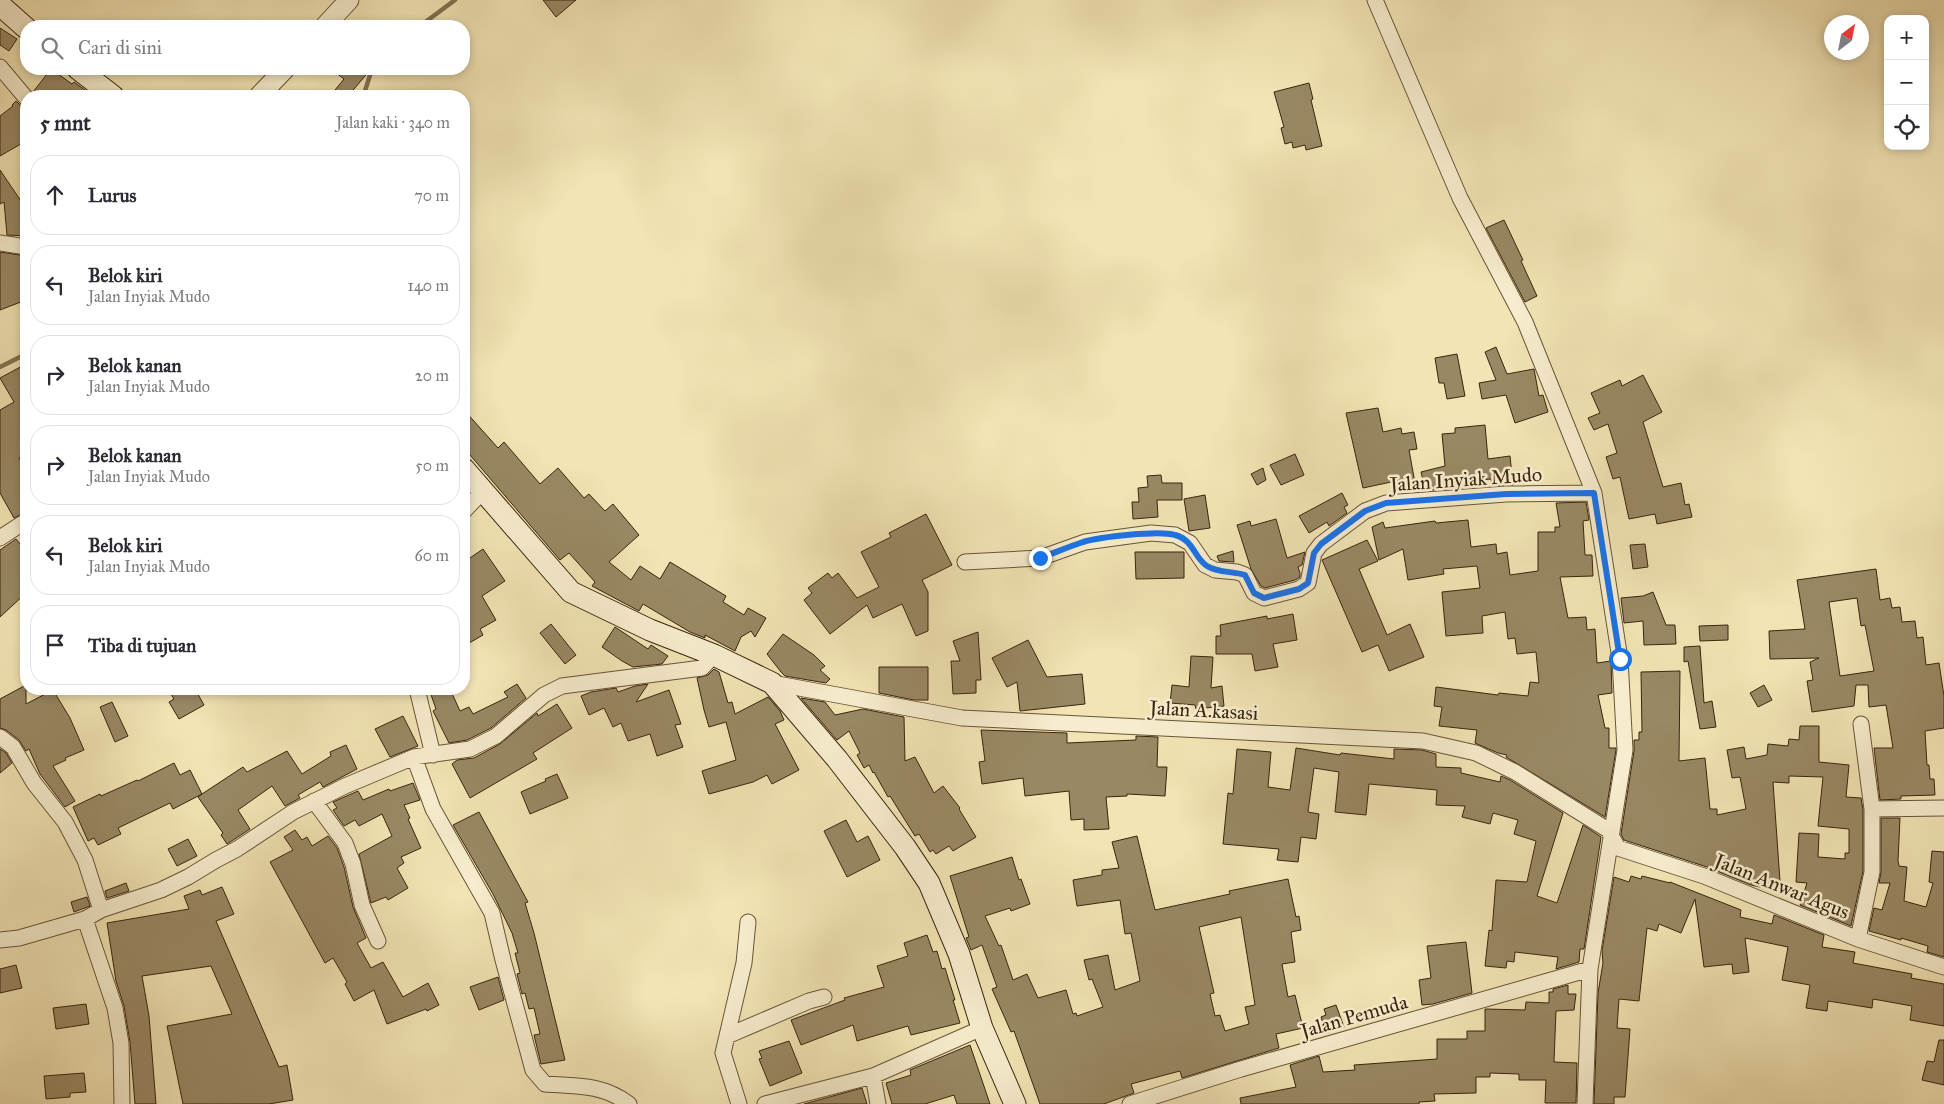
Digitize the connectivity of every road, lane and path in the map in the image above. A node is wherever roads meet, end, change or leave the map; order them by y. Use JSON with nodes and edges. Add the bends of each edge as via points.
{"nodes":[{"id":1,"x":349,"y":0,"type":"edge"},
{"id":2,"x":1375,"y":0,"type":"edge"},
{"id":3,"x":0,"y":5,"type":"edge"},
{"id":4,"x":331,"y":20,"type":"edge"},
{"id":5,"x":20,"y":23,"type":"edge"},
{"id":6,"x":0,"y":67,"type":"edge"},
{"id":7,"x":86,"y":75,"type":"edge"},
{"id":8,"x":279,"y":75,"type":"edge"},
{"id":9,"x":105,"y":90,"type":"edge"},
{"id":10,"x":265,"y":90,"type":"edge"},
{"id":11,"x":20,"y":91,"type":"edge"},
{"id":12,"x":0,"y":243,"type":"edge"},
{"id":13,"x":20,"y":246,"type":"edge"},
{"id":14,"x":470,"y":475,"type":"edge"},
{"id":15,"x":484,"y":490,"type":"junction"},
{"id":16,"x":1594,"y":493,"type":"junction"},
{"id":17,"x":470,"y":505,"type":"edge"},
{"id":18,"x":20,"y":525,"type":"edge"},
{"id":19,"x":0,"y":538,"type":"edge"},
{"id":20,"x":965,"y":562,"type":"dead end"},
{"id":21,"x":714,"y":655,"type":"junction"},
{"id":22,"x":772,"y":683,"type":"junction"},
{"id":23,"x":418,"y":695,"type":"edge"},
{"id":24,"x":1861,"y":724,"type":"dead end"},
{"id":25,"x":0,"y":737,"type":"edge"},
{"id":26,"x":433,"y":755,"type":"junction"},
{"id":27,"x":414,"y":757,"type":"junction"},
{"id":28,"x":314,"y":801,"type":"junction"},
{"id":29,"x":1944,"y":808,"type":"edge"},
{"id":30,"x":1872,"y":809,"type":"junction"},
{"id":31,"x":1611,"y":836,"type":"junction"},
{"id":32,"x":101,"y":910,"type":"junction"},
{"id":33,"x":85,"y":919,"type":"junction"},
{"id":34,"x":748,"y":922,"type":"dead end"},
{"id":35,"x":1858,"y":939,"type":"junction"},
{"id":36,"x":0,"y":940,"type":"edge"},
{"id":37,"x":378,"y":941,"type":"dead end"},
{"id":38,"x":1944,"y":967,"type":"edge"},
{"id":39,"x":1590,"y":969,"type":"junction"},
{"id":40,"x":824,"y":997,"type":"dead end"},
{"id":41,"x":982,"y":1028,"type":"junction"},
{"id":42,"x":727,"y":1036,"type":"junction"},
{"id":43,"x":873,"y":1076,"type":"junction"},
{"id":44,"x":122,"y":1104,"type":"edge"},
{"id":45,"x":629,"y":1104,"type":"edge"},
{"id":46,"x":739,"y":1104,"type":"edge"},
{"id":47,"x":765,"y":1104,"type":"edge"},
{"id":48,"x":878,"y":1104,"type":"edge"},
{"id":49,"x":1015,"y":1104,"type":"edge"},
{"id":50,"x":1130,"y":1104,"type":"edge"},
{"id":51,"x":1585,"y":1104,"type":"edge"}],
"edges":[{"from":1,"to":4,"type":"street"},
{"from":2,"to":16,"type":"street","via":[[1460,198],[1525,322]]},
{"from":3,"to":5,"type":"main road"},
{"from":6,"to":11,"type":"street"},
{"from":7,"to":9,"type":"main road"},
{"from":8,"to":10,"type":"street"},
{"from":12,"to":13,"type":"street"},
{"from":14,"to":15,"type":"main road"},
{"from":15,"to":17,"type":"street"},
{"from":15,"to":21,"type":"main road","via":[[571,592],[650,630]]},
{"from":16,"to":20,"type":"street","name":"Jalan Inyiak Mudo","via":[[1506,494],[1386,503],[1365,511],[1321,544],[1314,553],[1308,583],[1299,589],[1264,598],[1254,593],[1245,575],[1215,570],[1206,565],[1190,543],[1175,535],[1151,533],[1085,542],[1040,558]]},
{"from":16,"to":31,"type":"street","via":[[1620,659],[1625,750]]},
{"from":18,"to":19,"type":"street"},
{"from":21,"to":22,"type":"main road"},
{"from":21,"to":26,"type":"street","via":[[702,668],[562,686],[544,695],[496,736],[470,749]]},
{"from":22,"to":31,"type":"street","name":"Jalan A.kasasi","via":[[962,718],[1423,741],[1476,752],[1608,830]]},
{"from":22,"to":41,"type":"main road","via":[[837,759],[905,846],[929,883],[958,954]]},
{"from":23,"to":26,"type":"street"},
{"from":24,"to":30,"type":"street"},
{"from":25,"to":32,"type":"street","via":[[13,748],[34,783],[65,822],[85,860]]},
{"from":26,"to":27,"type":"street"},
{"from":27,"to":28,"type":"street"},
{"from":27,"to":45,"type":"street","via":[[433,808],[492,913],[533,1070],[545,1084],[603,1089]]},
{"from":28,"to":32,"type":"street","via":[[188,877],[161,890]]},
{"from":28,"to":37,"type":"street","via":[[346,843],[362,905]]},
{"from":29,"to":30,"type":"street"},
{"from":30,"to":35,"type":"street","via":[[1872,872]]},
{"from":31,"to":35,"type":"street","name":"Jalan Anwar Agus","via":[[1618,848],[1704,876]]},
{"from":31,"to":39,"type":"street"},
{"from":32,"to":33,"type":"street"},
{"from":33,"to":36,"type":"street","via":[[20,938]]},
{"from":33,"to":44,"type":"street","via":[[115,1008]]},
{"from":34,"to":42,"type":"street","via":[[744,963]]},
{"from":35,"to":38,"type":"street","name":"Jalan Anwar Agus"},
{"from":39,"to":50,"type":"street","name":"Jalan Pemuda"},
{"from":39,"to":51,"type":"street"},
{"from":40,"to":42,"type":"street"},
{"from":41,"to":43,"type":"street"},
{"from":41,"to":49,"type":"main road"},
{"from":42,"to":46,"type":"street","via":[[723,1053]]},
{"from":43,"to":47,"type":"street"},
{"from":43,"to":48,"type":"street"}]}
